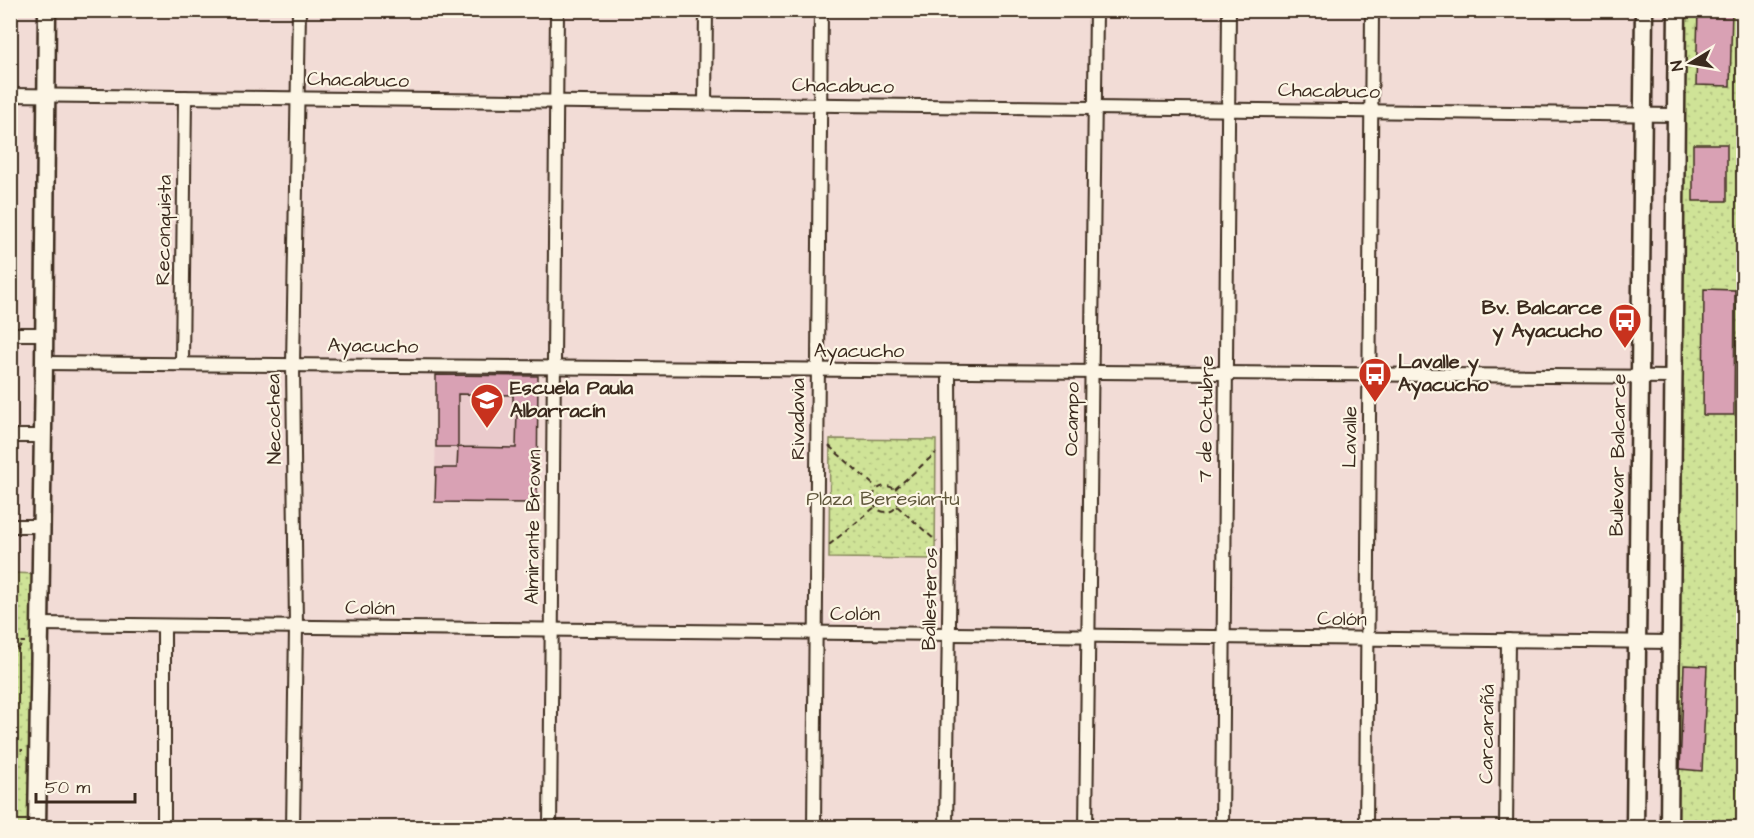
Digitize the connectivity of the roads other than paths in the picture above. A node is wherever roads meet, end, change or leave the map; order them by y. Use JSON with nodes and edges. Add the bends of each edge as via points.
{"nodes":[{"id":1,"x":47,"y":10,"type":"edge"},
{"id":2,"x":299,"y":10,"type":"edge"},
{"id":3,"x":557,"y":10,"type":"edge"},
{"id":4,"x":706,"y":10,"type":"edge"},
{"id":5,"x":821,"y":10,"type":"edge"},
{"id":6,"x":1096,"y":10,"type":"edge"},
{"id":7,"x":1229,"y":10,"type":"edge"},
{"id":8,"x":1372,"y":10,"type":"edge"},
{"id":9,"x":1644,"y":10,"type":"edge"},
{"id":10,"x":1677,"y":10,"type":"edge"},
{"id":11,"x":10,"y":95,"type":"edge"},
{"id":12,"x":46,"y":96,"type":"junction"},
{"id":13,"x":185,"y":97,"type":"junction"},
{"id":14,"x":298,"y":99,"type":"junction"},
{"id":15,"x":556,"y":102,"type":"junction"},
{"id":16,"x":705,"y":103,"type":"junction"},
{"id":17,"x":820,"y":105,"type":"junction"},
{"id":18,"x":1095,"y":108,"type":"junction"},
{"id":19,"x":1228,"y":110,"type":"junction"},
{"id":20,"x":1372,"y":111,"type":"junction"},
{"id":21,"x":1643,"y":114,"type":"junction"},
{"id":22,"x":1676,"y":115,"type":"junction"},
{"id":23,"x":10,"y":334,"type":"edge"},
{"id":24,"x":44,"y":334,"type":"junction"},
{"id":25,"x":44,"y":363,"type":"junction"},
{"id":26,"x":182,"y":364,"type":"junction"},
{"id":27,"x":293,"y":365,"type":"junction"},
{"id":28,"x":554,"y":368,"type":"junction"},
{"id":29,"x":818,"y":370,"type":"junction"},
{"id":30,"x":949,"y":371,"type":"junction"},
{"id":31,"x":1092,"y":372,"type":"junction"},
{"id":32,"x":1226,"y":373,"type":"junction"},
{"id":33,"x":1370,"y":375,"type":"junction"},
{"id":34,"x":1640,"y":377,"type":"junction"},
{"id":35,"x":1674,"y":377,"type":"junction"},
{"id":36,"x":10,"y":436,"type":"edge"},
{"id":37,"x":42,"y":436,"type":"junction"},
{"id":38,"x":10,"y":526,"type":"edge"},
{"id":39,"x":41,"y":526,"type":"junction"},
{"id":40,"x":165,"y":626,"type":"junction"},
{"id":41,"x":296,"y":627,"type":"junction"},
{"id":42,"x":551,"y":630,"type":"junction"},
{"id":43,"x":816,"y":633,"type":"junction"},
{"id":44,"x":949,"y":634,"type":"junction"},
{"id":45,"x":35,"y":636,"type":"junction"},
{"id":46,"x":1089,"y":636,"type":"junction"},
{"id":47,"x":1223,"y":637,"type":"junction"},
{"id":48,"x":1367,"y":639,"type":"junction"},
{"id":49,"x":1508,"y":640,"type":"junction"},
{"id":50,"x":1637,"y":642,"type":"junction"},
{"id":51,"x":1671,"y":642,"type":"junction"},
{"id":52,"x":37,"y":828,"type":"edge"},
{"id":53,"x":164,"y":828,"type":"edge"},
{"id":54,"x":292,"y":828,"type":"edge"},
{"id":55,"x":550,"y":828,"type":"edge"},
{"id":56,"x":814,"y":828,"type":"edge"},
{"id":57,"x":946,"y":828,"type":"edge"},
{"id":58,"x":1086,"y":828,"type":"edge"},
{"id":59,"x":1222,"y":828,"type":"edge"},
{"id":60,"x":1366,"y":828,"type":"edge"},
{"id":61,"x":1506,"y":828,"type":"edge"},
{"id":62,"x":1635,"y":828,"type":"edge"},
{"id":63,"x":1670,"y":828,"type":"edge"}],
"edges":[{"from":1,"to":12,"type":"main road"},
{"from":2,"to":14,"type":"street","name":"Necochea"},
{"from":3,"to":15,"type":"street","name":"Almirante Brown"},
{"from":4,"to":16,"type":"street"},
{"from":5,"to":17,"type":"street","name":"Rivadavia"},
{"from":6,"to":18,"type":"street","name":"Ocampo"},
{"from":7,"to":19,"type":"street","name":"7 de Octubre"},
{"from":8,"to":20,"type":"street","name":"Lavalle"},
{"from":9,"to":21,"type":"main road","name":"Bulevar Balcarce"},
{"from":10,"to":22,"type":"main road"},
{"from":11,"to":12,"type":"street","name":"Chacabuco"},
{"from":12,"to":13,"type":"street","name":"Chacabuco"},
{"from":12,"to":24,"type":"main road"},
{"from":13,"to":14,"type":"street","name":"Chacabuco"},
{"from":13,"to":26,"type":"street","name":"Reconquista"},
{"from":14,"to":15,"type":"street","name":"Chacabuco"},
{"from":14,"to":27,"type":"street","name":"Necochea"},
{"from":15,"to":16,"type":"street","name":"Chacabuco"},
{"from":15,"to":28,"type":"street","name":"Almirante Brown"},
{"from":16,"to":17,"type":"street","name":"Chacabuco"},
{"from":17,"to":18,"type":"street","name":"Chacabuco"},
{"from":17,"to":29,"type":"street","name":"Rivadavia"},
{"from":18,"to":19,"type":"street","name":"Chacabuco"},
{"from":18,"to":31,"type":"street","name":"Ocampo"},
{"from":19,"to":20,"type":"street","name":"Chacabuco"},
{"from":19,"to":32,"type":"street","name":"7 de Octubre"},
{"from":20,"to":21,"type":"street","name":"Chacabuco"},
{"from":20,"to":33,"type":"street","name":"Lavalle"},
{"from":21,"to":22,"type":"street","name":"Chacabuco"},
{"from":21,"to":34,"type":"main road","name":"Bulevar Balcarce"},
{"from":22,"to":35,"type":"main road"},
{"from":23,"to":24,"type":"street"},
{"from":24,"to":25,"type":"main road"},
{"from":25,"to":26,"type":"street","name":"Ayacucho"},
{"from":25,"to":37,"type":"main road"},
{"from":26,"to":27,"type":"street","name":"Ayacucho"},
{"from":27,"to":28,"type":"street","name":"Ayacucho"},
{"from":27,"to":41,"type":"street","name":"Necochea"},
{"from":28,"to":29,"type":"street","name":"Ayacucho"},
{"from":28,"to":42,"type":"street","name":"Almirante Brown"},
{"from":29,"to":30,"type":"street","name":"Ayacucho"},
{"from":29,"to":43,"type":"street","name":"Rivadavia"},
{"from":30,"to":31,"type":"street","name":"Ayacucho"},
{"from":30,"to":44,"type":"street","name":"Ballesteros"},
{"from":31,"to":32,"type":"street","name":"Ayacucho"},
{"from":31,"to":46,"type":"street","name":"Ocampo"},
{"from":32,"to":33,"type":"street","name":"Ayacucho"},
{"from":32,"to":47,"type":"street","name":"7 de Octubre"},
{"from":33,"to":34,"type":"street","name":"Ayacucho"},
{"from":33,"to":48,"type":"street","name":"Lavalle"},
{"from":34,"to":35,"type":"street","name":"Ayacucho"},
{"from":34,"to":50,"type":"main road","name":"Bulevar Balcarce"},
{"from":35,"to":51,"type":"main road"},
{"from":36,"to":37,"type":"street"},
{"from":37,"to":39,"type":"main road"},
{"from":38,"to":39,"type":"street"},
{"from":39,"to":45,"type":"main road"},
{"from":40,"to":41,"type":"street","name":"Colón"},
{"from":40,"to":45,"type":"street","name":"Colón"},
{"from":40,"to":53,"type":"street"},
{"from":41,"to":42,"type":"street","name":"Colón"},
{"from":41,"to":54,"type":"street","name":"Necochea"},
{"from":42,"to":43,"type":"street","name":"Colón"},
{"from":42,"to":55,"type":"street","name":"Almirante Brown"},
{"from":43,"to":44,"type":"street","name":"Colón"},
{"from":43,"to":56,"type":"street","name":"Rivadavia"},
{"from":44,"to":46,"type":"street","name":"Colón"},
{"from":44,"to":57,"type":"street","name":"Ballesteros"},
{"from":45,"to":52,"type":"main road"},
{"from":46,"to":47,"type":"street","name":"Colón"},
{"from":46,"to":58,"type":"street","name":"Ocampo"},
{"from":47,"to":48,"type":"street","name":"Colón"},
{"from":47,"to":59,"type":"street","name":"7 de Octubre"},
{"from":48,"to":49,"type":"street","name":"Colón"},
{"from":48,"to":60,"type":"street","name":"Lavalle"},
{"from":49,"to":50,"type":"street","name":"Colón"},
{"from":49,"to":61,"type":"street","name":"Carcarañá"},
{"from":50,"to":51,"type":"street","name":"Colón"},
{"from":50,"to":62,"type":"main road","name":"Bulevar Balcarce"},
{"from":51,"to":63,"type":"main road"}]}
